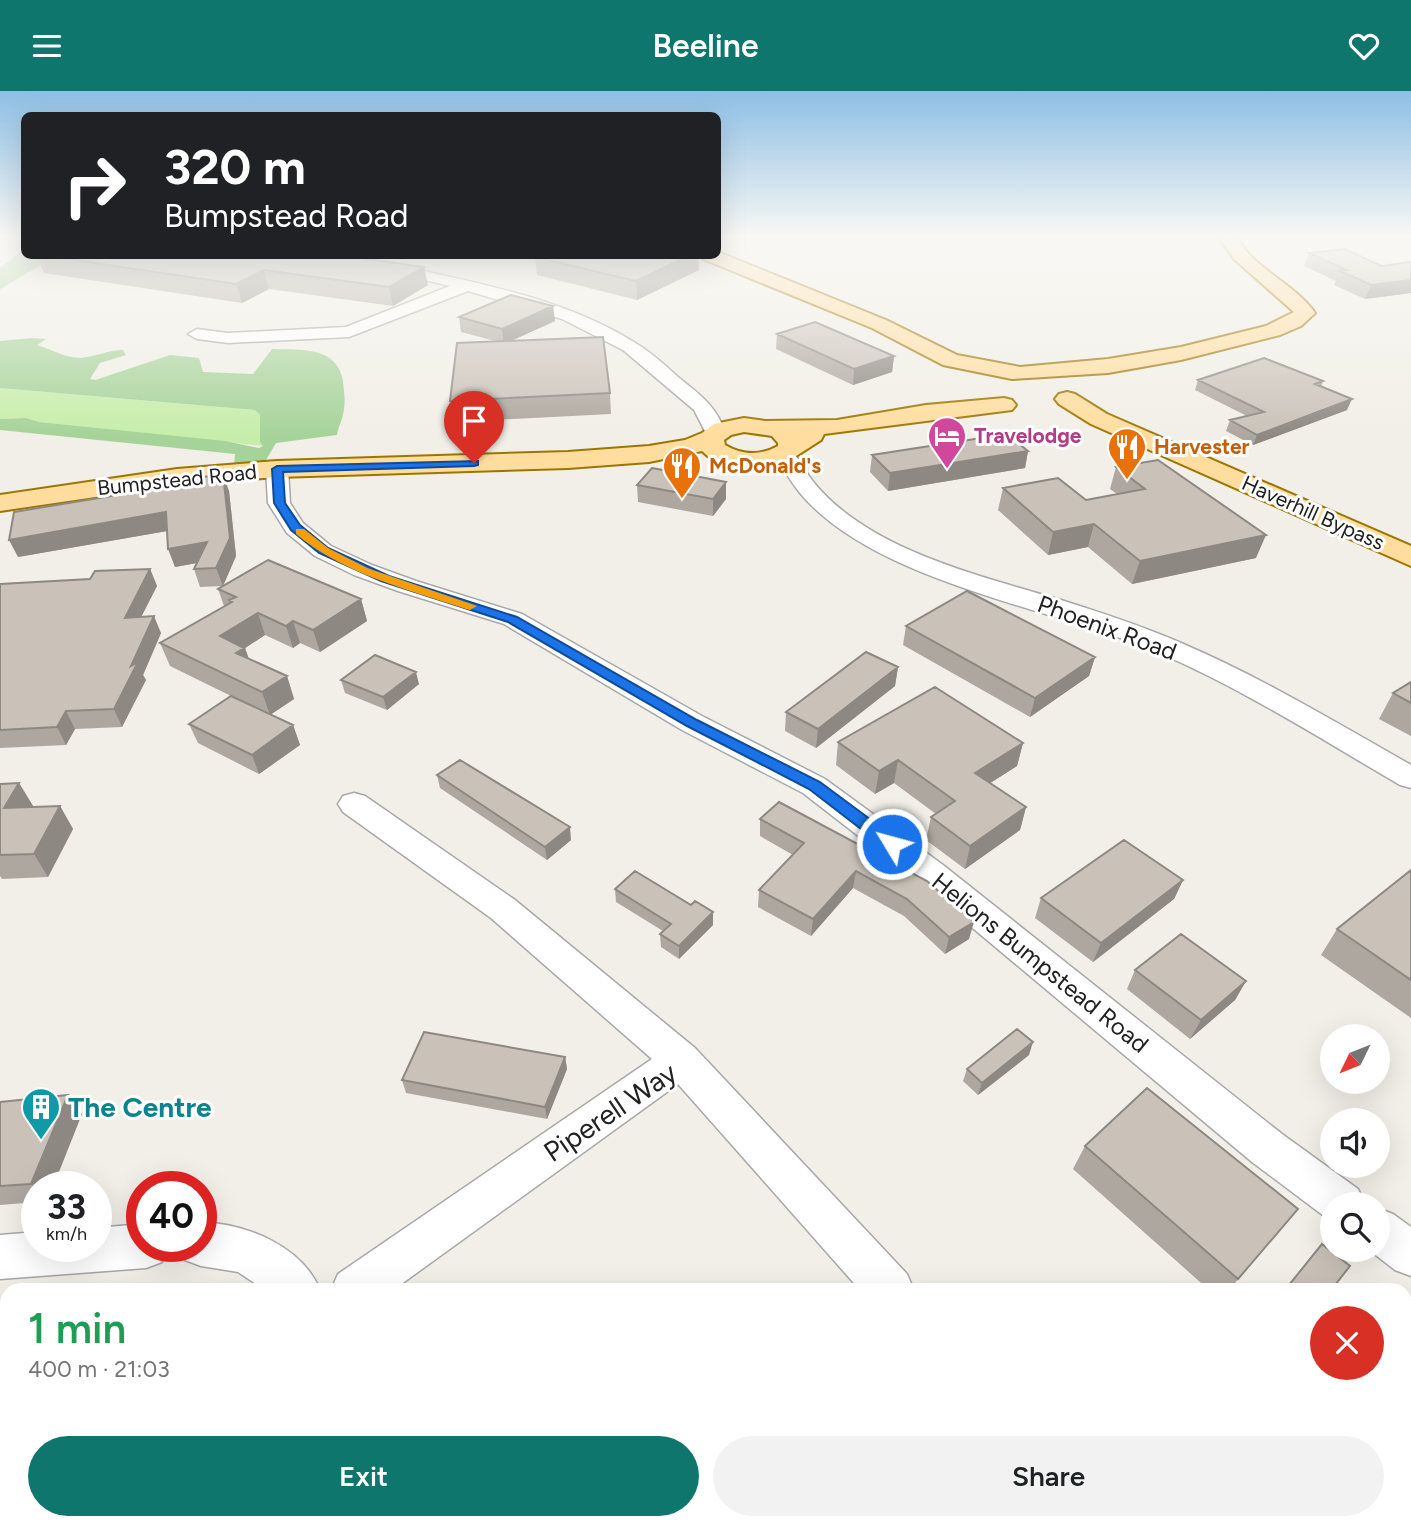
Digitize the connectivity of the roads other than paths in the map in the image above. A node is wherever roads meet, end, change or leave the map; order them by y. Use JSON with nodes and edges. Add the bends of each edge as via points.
{"nodes":[{"id":1,"x":423,"y":303,"type":"edge"},
{"id":2,"x":523,"y":303,"type":"edge"},
{"id":3,"x":827,"y":303,"type":"edge"},
{"id":4,"x":1299,"y":303,"type":"edge"},
{"id":5,"x":197,"y":334,"type":"dead end"},
{"id":6,"x":951,"y":360,"type":"junction"},
{"id":7,"x":1110,"y":366,"type":"junction"},
{"id":8,"x":1019,"y":372,"type":"junction"},
{"id":9,"x":979,"y":389,"type":"junction"},
{"id":10,"x":1051,"y":402,"type":"junction"},
{"id":11,"x":1004,"y":405,"type":"junction"},
{"id":12,"x":704,"y":407,"type":"junction"},
{"id":13,"x":926,"y":412,"type":"junction"},
{"id":14,"x":763,"y":426,"type":"junction"},
{"id":15,"x":837,"y":427,"type":"junction"},
{"id":16,"x":713,"y":435,"type":"junction"},
{"id":17,"x":787,"y":450,"type":"junction"},
{"id":18,"x":649,"y":454,"type":"junction"},
{"id":19,"x":740,"y":459,"type":"junction"},
{"id":20,"x":277,"y":469,"type":"junction"},
{"id":21,"x":803,"y":484,"type":"junction"},
{"id":22,"x":0,"y":503,"type":"edge"},
{"id":23,"x":1411,"y":557,"type":"edge"},
{"id":24,"x":1411,"y":778,"type":"edge"},
{"id":25,"x":354,"y":804,"type":"dead end"},
{"id":26,"x":681,"y":1060,"type":"junction"},
{"id":27,"x":1327,"y":1192,"type":"edge"},
{"id":28,"x":1390,"y":1239,"type":"edge"},
{"id":29,"x":217,"y":1247,"type":"edge"},
{"id":30,"x":126,"y":1248,"type":"edge"},
{"id":31,"x":1411,"y":1254,"type":"edge"},
{"id":32,"x":0,"y":1258,"type":"edge"},
{"id":33,"x":292,"y":1283,"type":"edge"},
{"id":34,"x":364,"y":1283,"type":"edge"},
{"id":35,"x":885,"y":1283,"type":"edge"}],
"edges":[{"from":1,"to":5,"type":"street","via":[[349,333],[228,338]]},
{"from":2,"to":12,"type":"street","via":[[599,330],[645,358]]},
{"from":3,"to":6,"type":"main road"},
{"from":4,"to":7,"type":"main road","via":[[1305,313],[1302,318],[1282,328]]},
{"from":6,"to":8,"type":"main road"},
{"from":6,"to":9,"type":"main road"},
{"from":7,"to":8,"type":"main road"},
{"from":7,"to":10,"type":"main road","via":[[1076,379]]},
{"from":8,"to":9,"type":"main road","via":[[986,376]]},
{"from":8,"to":10,"type":"main road","via":[[1045,376]]},
{"from":9,"to":11,"type":"main road"},
{"from":9,"to":13,"type":"main road"},
{"from":10,"to":11,"type":"main road"},
{"from":10,"to":23,"type":"main road","name":"Haverhill Bypass"},
{"from":11,"to":13,"type":"main road"},
{"from":12,"to":14,"type":"street"},
{"from":12,"to":16,"type":"street","via":[[713,423]]},
{"from":13,"to":15,"type":"main road"},
{"from":14,"to":15,"type":"main road"},
{"from":14,"to":16,"type":"main road","name":"Bumpstead Road","via":[[732,426]]},
{"from":14,"to":17,"type":"main road","via":[[787,435],[791,441]]},
{"from":15,"to":17,"type":"main road","via":[[811,435]]},
{"from":16,"to":18,"type":"main road","name":"Bumpstead Road","via":[[691,446]]},
{"from":16,"to":19,"type":"main road","via":[[713,449]]},
{"from":17,"to":19,"type":"main road","name":"Bumpstead Road","via":[[774,457]]},
{"from":17,"to":21,"type":"street","name":"Phoenix Road"},
{"from":18,"to":19,"type":"main road","name":"Bumpstead Road"},
{"from":18,"to":20,"type":"main road","name":"Bumpstead Road"},
{"from":19,"to":21,"type":"street","name":"Phoenix Road"},
{"from":20,"to":22,"type":"main road","name":"Bumpstead Road","via":[[177,477]]},
{"from":20,"to":27,"type":"street","name":"Helions Bumpstead Road","via":[[279,503],[295,528],[323,551],[385,578],[513,619],[692,723],[814,786],[931,874]]},
{"from":21,"to":24,"type":"street","name":"Phoenix Road","via":[[853,526],[901,554],[964,581],[1093,619],[1175,650]]},
{"from":25,"to":26,"type":"street","via":[[503,909]]},
{"from":26,"to":34,"type":"street","name":"Piperell Way"},
{"from":26,"to":35,"type":"street","name":"Piperell Way"},
{"from":28,"to":31,"type":"street"},
{"from":29,"to":33,"type":"street","via":[[248,1252]]},
{"from":30,"to":32,"type":"street"}]}
